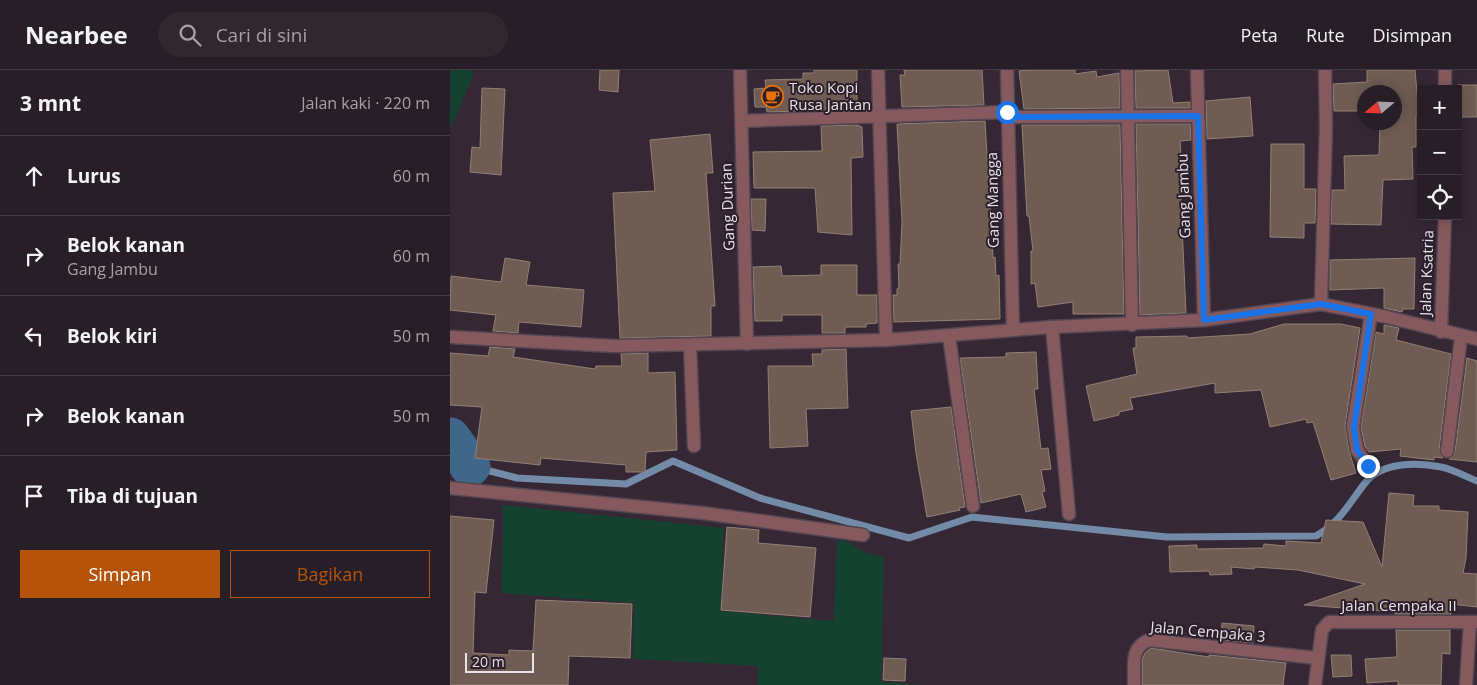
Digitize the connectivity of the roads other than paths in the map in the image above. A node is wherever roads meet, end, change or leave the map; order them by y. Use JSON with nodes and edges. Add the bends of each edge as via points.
{"nodes":[{"id":1,"x":740,"y":70,"type":"edge"},
{"id":2,"x":878,"y":70,"type":"edge"},
{"id":3,"x":1007,"y":70,"type":"edge"},
{"id":4,"x":1127,"y":70,"type":"edge"},
{"id":5,"x":1197,"y":70,"type":"edge"},
{"id":6,"x":1325,"y":70,"type":"edge"},
{"id":7,"x":1445,"y":70,"type":"edge"},
{"id":8,"x":1445,"y":85,"type":"edge"},
{"id":9,"x":1007,"y":115,"type":"junction"},
{"id":10,"x":880,"y":116,"type":"junction"},
{"id":11,"x":1198,"y":116,"type":"junction"},
{"id":12,"x":1129,"y":117,"type":"junction"},
{"id":13,"x":742,"y":120,"type":"junction"},
{"id":14,"x":1445,"y":220,"type":"edge"},
{"id":15,"x":1321,"y":304,"type":"junction"},
{"id":16,"x":1371,"y":314,"type":"junction"},
{"id":17,"x":1204,"y":320,"type":"junction"},
{"id":18,"x":1132,"y":325,"type":"junction"},
{"id":19,"x":1052,"y":327,"type":"junction"},
{"id":20,"x":1013,"y":330,"type":"junction"},
{"id":21,"x":1441,"y":332,"type":"junction"},
{"id":22,"x":949,"y":336,"type":"junction"},
{"id":23,"x":450,"y":337,"type":"edge"},
{"id":24,"x":1461,"y":337,"type":"junction"},
{"id":25,"x":1477,"y":339,"type":"edge"},
{"id":26,"x":886,"y":340,"type":"junction"},
{"id":27,"x":747,"y":344,"type":"junction"},
{"id":28,"x":690,"y":345,"type":"junction"},
{"id":29,"x":694,"y":446,"type":"dead end"},
{"id":30,"x":1447,"y":452,"type":"dead end"},
{"id":31,"x":1368,"y":466,"type":"dead end"},
{"id":32,"x":450,"y":488,"type":"edge"},
{"id":33,"x":973,"y":506,"type":"dead end"},
{"id":34,"x":1069,"y":514,"type":"dead end"},
{"id":35,"x":863,"y":535,"type":"dead end"},
{"id":36,"x":1473,"y":622,"type":"edge"},
{"id":37,"x":1317,"y":658,"type":"junction"},
{"id":38,"x":1134,"y":685,"type":"edge"},
{"id":39,"x":1315,"y":685,"type":"edge"},
{"id":40,"x":1466,"y":685,"type":"edge"}],
"edges":[{"from":1,"to":13,"type":"street","name":"Gang Durian"},
{"from":2,"to":10,"type":"street"},
{"from":3,"to":9,"type":"street","name":"Gang Mangga"},
{"from":4,"to":12,"type":"street"},
{"from":5,"to":11,"type":"street","name":"Gang Jambu"},
{"from":6,"to":15,"type":"street"},
{"from":7,"to":8,"type":"street"},
{"from":9,"to":10,"type":"street"},
{"from":9,"to":12,"type":"street"},
{"from":9,"to":20,"type":"street","name":"Gang Mangga"},
{"from":10,"to":13,"type":"street"},
{"from":10,"to":26,"type":"street"},
{"from":11,"to":12,"type":"street"},
{"from":11,"to":17,"type":"street","name":"Gang Jambu"},
{"from":12,"to":18,"type":"street"},
{"from":13,"to":27,"type":"street","name":"Gang Durian"},
{"from":14,"to":21,"type":"street","name":"Jalan Ksatria"},
{"from":15,"to":16,"type":"street"},
{"from":15,"to":17,"type":"street"},
{"from":16,"to":21,"type":"street"},
{"from":16,"to":31,"type":"street","via":[[1354,427],[1357,450]]},
{"from":17,"to":18,"type":"street"},
{"from":18,"to":19,"type":"street"},
{"from":19,"to":20,"type":"street"},
{"from":19,"to":34,"type":"street"},
{"from":20,"to":22,"type":"street"},
{"from":21,"to":24,"type":"street"},
{"from":22,"to":26,"type":"street"},
{"from":22,"to":33,"type":"street"},
{"from":23,"to":28,"type":"street","via":[[614,346]]},
{"from":24,"to":25,"type":"street"},
{"from":24,"to":30,"type":"street"},
{"from":26,"to":27,"type":"street"},
{"from":27,"to":28,"type":"street"},
{"from":28,"to":29,"type":"street"},
{"from":32,"to":35,"type":"street","via":[[702,512]]},
{"from":36,"to":37,"type":"street","name":"Jalan Cempaka II","via":[[1329,622],[1322,630]]},
{"from":36,"to":40,"type":"street"},
{"from":37,"to":38,"type":"street","name":"Jalan Cempaka 3","via":[[1149,640],[1135,649]]},
{"from":37,"to":39,"type":"street","name":"Jalan Cempaka II"}]}
